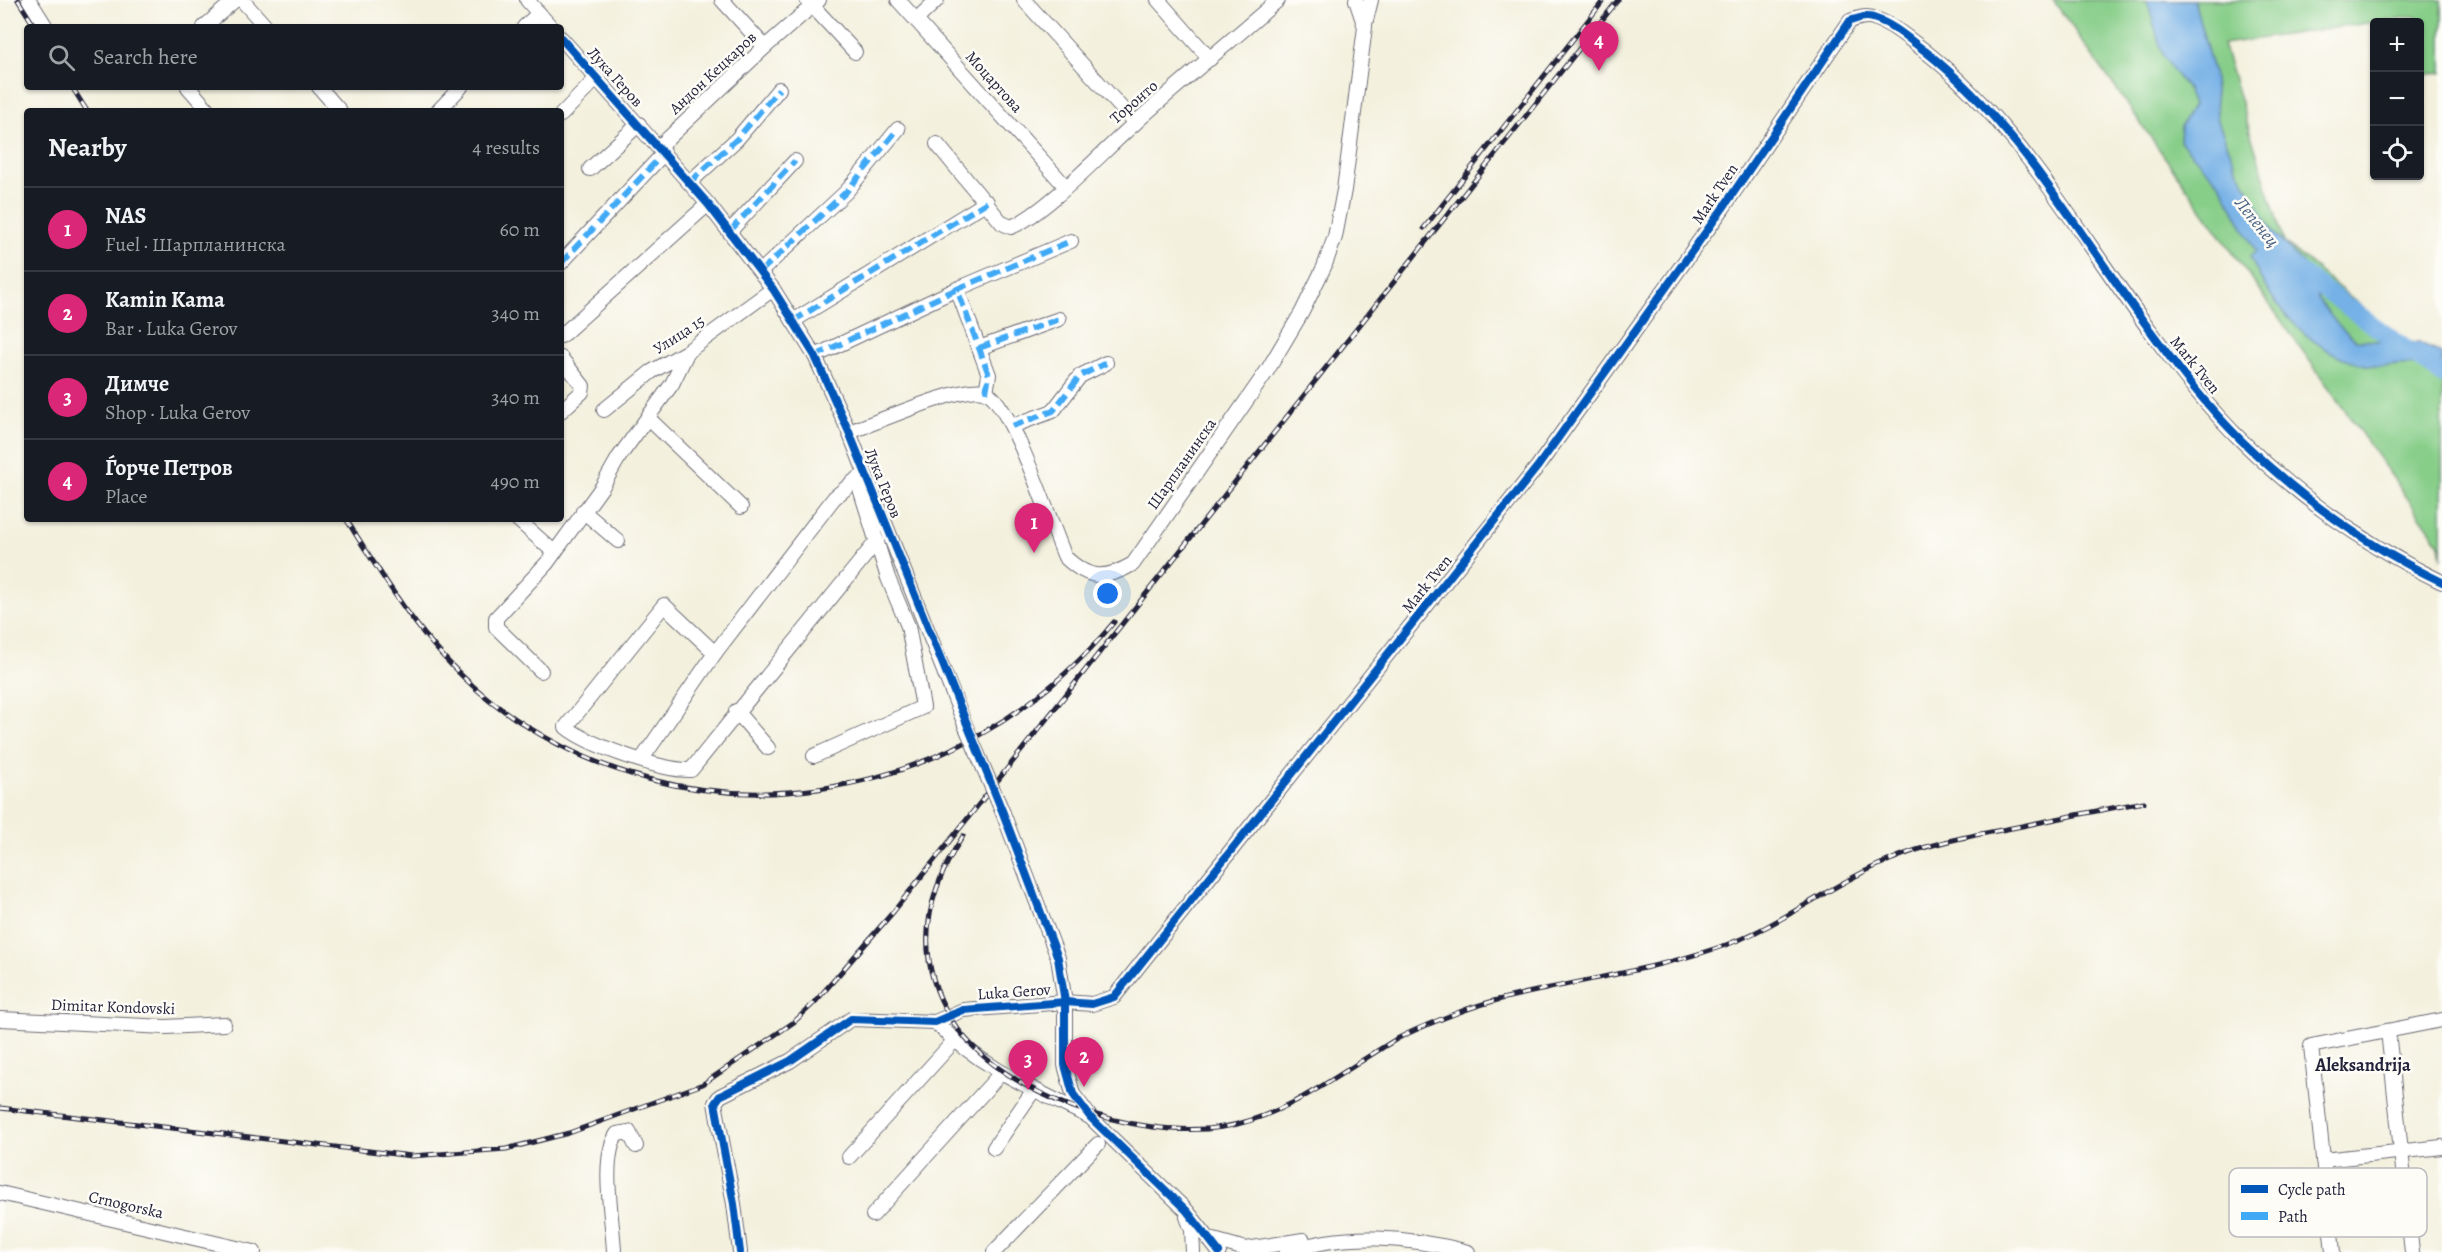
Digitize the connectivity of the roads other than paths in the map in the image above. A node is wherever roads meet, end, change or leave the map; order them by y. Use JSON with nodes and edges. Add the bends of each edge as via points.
{"nodes":[{"id":1,"x":29,"y":0,"type":"edge"},
{"id":2,"x":235,"y":0,"type":"edge"},
{"id":3,"x":242,"y":0,"type":"edge"},
{"id":4,"x":527,"y":0,"type":"edge"},
{"id":5,"x":722,"y":0,"type":"edge"},
{"id":6,"x":898,"y":0,"type":"edge"},
{"id":7,"x":937,"y":0,"type":"edge"},
{"id":8,"x":1024,"y":0,"type":"edge"},
{"id":9,"x":1158,"y":0,"type":"edge"},
{"id":10,"x":1278,"y":0,"type":"edge"},
{"id":11,"x":1356,"y":0,"type":"edge"},
{"id":12,"x":1371,"y":0,"type":"edge"},
{"id":13,"x":813,"y":2,"type":"edge"},
{"id":14,"x":539,"y":13,"type":"junction"},
{"id":15,"x":916,"y":20,"type":"junction"},
{"id":16,"x":44,"y":24,"type":"edge"},
{"id":17,"x":207,"y":24,"type":"edge"},
{"id":18,"x":263,"y":24,"type":"edge"},
{"id":19,"x":527,"y":24,"type":"edge"},
{"id":20,"x":548,"y":24,"type":"edge"},
{"id":21,"x":1365,"y":27,"type":"junction"},
{"id":22,"x":564,"y":41,"type":"edge"},
{"id":23,"x":765,"y":47,"type":"junction"},
{"id":24,"x":855,"y":52,"type":"dead end"},
{"id":25,"x":1210,"y":59,"type":"junction"},
{"id":26,"x":597,"y":78,"type":"junction"},
{"id":27,"x":779,"y":89,"type":"dead end"},
{"id":28,"x":190,"y":90,"type":"edge"},
{"id":29,"x":322,"y":90,"type":"edge"},
{"id":30,"x":458,"y":90,"type":"edge"},
{"id":31,"x":206,"y":108,"type":"edge"},
{"id":32,"x":337,"y":108,"type":"edge"},
{"id":33,"x":441,"y":108,"type":"edge"},
{"id":34,"x":564,"y":112,"type":"edge"},
{"id":35,"x":1135,"y":123,"type":"junction"},
{"id":36,"x":639,"y":124,"type":"junction"},
{"id":37,"x":898,"y":129,"type":"dead end"},
{"id":38,"x":937,"y":144,"type":"dead end"},
{"id":39,"x":661,"y":150,"type":"junction"},
{"id":40,"x":795,"y":161,"type":"dead end"},
{"id":41,"x":590,"y":169,"type":"dead end"},
{"id":42,"x":690,"y":182,"type":"junction"},
{"id":43,"x":1066,"y":187,"type":"junction"},
{"id":44,"x":987,"y":202,"type":"junction"},
{"id":45,"x":708,"y":204,"type":"junction"},
{"id":46,"x":730,"y":231,"type":"junction"},
{"id":47,"x":1071,"y":241,"type":"dead end"},
{"id":48,"x":564,"y":260,"type":"edge"},
{"id":49,"x":760,"y":271,"type":"junction"},
{"id":50,"x":773,"y":289,"type":"junction"},
{"id":51,"x":957,"y":289,"type":"junction"},
{"id":52,"x":1059,"y":319,"type":"dead end"},
{"id":53,"x":794,"y":321,"type":"junction"},
{"id":54,"x":564,"y":333,"type":"edge"},
{"id":55,"x":979,"y":348,"type":"junction"},
{"id":56,"x":688,"y":351,"type":"junction"},
{"id":57,"x":814,"y":356,"type":"junction"},
{"id":58,"x":564,"y":362,"type":"edge"},
{"id":59,"x":1106,"y":363,"type":"dead end"},
{"id":60,"x":986,"y":392,"type":"junction"},
{"id":61,"x":564,"y":408,"type":"edge"},
{"id":62,"x":604,"y":410,"type":"dead end"},
{"id":63,"x":648,"y":418,"type":"junction"},
{"id":64,"x":1012,"y":426,"type":"junction"},
{"id":65,"x":849,"y":432,"type":"junction"},
{"id":66,"x":861,"y":477,"type":"junction"},
{"id":67,"x":741,"y":507,"type":"dead end"},
{"id":68,"x":583,"y":511,"type":"junction"},
{"id":69,"x":520,"y":522,"type":"edge"},
{"id":70,"x":618,"y":541,"type":"dead end"},
{"id":71,"x":877,"y":541,"type":"junction"},
{"id":72,"x":554,"y":552,"type":"junction"},
{"id":73,"x":2442,"y":582,"type":"edge"},
{"id":74,"x":715,"y":653,"type":"junction"},
{"id":75,"x":541,"y":670,"type":"dead end"},
{"id":76,"x":736,"y":711,"type":"junction"},
{"id":77,"x":768,"y":748,"type":"dead end"},
{"id":78,"x":814,"y":756,"type":"dead end"},
{"id":79,"x":642,"y":759,"type":"junction"},
{"id":80,"x":1065,"y":1002,"type":"junction"},
{"id":81,"x":0,"y":1019,"type":"edge"},
{"id":82,"x":2442,"y":1020,"type":"edge"},
{"id":83,"x":935,"y":1022,"type":"junction"},
{"id":84,"x":225,"y":1024,"type":"dead end"},
{"id":85,"x":2388,"y":1030,"type":"junction"},
{"id":86,"x":954,"y":1041,"type":"junction"},
{"id":87,"x":1000,"y":1073,"type":"junction"},
{"id":88,"x":1033,"y":1091,"type":"junction"},
{"id":89,"x":1091,"y":1118,"type":"junction"},
{"id":90,"x":1098,"y":1144,"type":"dead end"},
{"id":91,"x":636,"y":1146,"type":"dead end"},
{"id":92,"x":2442,"y":1147,"type":"edge"},
{"id":93,"x":994,"y":1148,"type":"dead end"},
{"id":94,"x":2403,"y":1152,"type":"junction"},
{"id":95,"x":849,"y":1157,"type":"dead end"},
{"id":96,"x":2323,"y":1160,"type":"junction"},
{"id":97,"x":2324,"y":1168,"type":"edge"},
{"id":98,"x":2404,"y":1168,"type":"edge"},
{"id":99,"x":0,"y":1193,"type":"edge"},
{"id":100,"x":1176,"y":1200,"type":"junction"},
{"id":101,"x":873,"y":1215,"type":"dead end"},
{"id":102,"x":2331,"y":1237,"type":"edge"},
{"id":103,"x":2411,"y":1237,"type":"edge"},
{"id":104,"x":1209,"y":1238,"type":"junction"},
{"id":105,"x":1326,"y":1242,"type":"junction"},
{"id":106,"x":248,"y":1251,"type":"edge"},
{"id":107,"x":614,"y":1252,"type":"edge"},
{"id":108,"x":740,"y":1252,"type":"edge"},
{"id":109,"x":994,"y":1252,"type":"edge"},
{"id":110,"x":1193,"y":1252,"type":"edge"},
{"id":111,"x":1219,"y":1252,"type":"edge"},
{"id":112,"x":1287,"y":1252,"type":"edge"},
{"id":113,"x":1468,"y":1252,"type":"edge"},
{"id":114,"x":2333,"y":1252,"type":"edge"},
{"id":115,"x":2412,"y":1252,"type":"edge"}],
"edges":[{"from":1,"to":16,"type":"street"},
{"from":2,"to":17,"type":"street"},
{"from":3,"to":18,"type":"street"},
{"from":4,"to":14,"type":"street"},
{"from":5,"to":23,"type":"street"},
{"from":6,"to":15,"type":"street","name":"Моцартова"},
{"from":7,"to":15,"type":"street"},
{"from":8,"to":35,"type":"street"},
{"from":9,"to":25,"type":"street"},
{"from":10,"to":25,"type":"street","name":"Торонто"},
{"from":11,"to":21,"type":"street","name":"Шарпланинска"},
{"from":12,"to":21,"type":"street"},
{"from":13,"to":23,"type":"street","name":"Андон Кецкаров"},
{"from":13,"to":24,"type":"street"},
{"from":14,"to":19,"type":"street"},
{"from":14,"to":20,"type":"street"},
{"from":15,"to":43,"type":"street","name":"Моцартова"},
{"from":21,"to":64,"type":"street","name":"Шарпланинска","via":[[1344,190],[1335,237],[1324,267],[1267,371],[1132,564],[1115,574],[1080,572],[1065,557]]},
{"from":22,"to":26,"type":"street","name":"Лука Геров"},
{"from":23,"to":39,"type":"street","name":"Андон Кецкаров"},
{"from":25,"to":35,"type":"street","name":"Торонто"},
{"from":26,"to":34,"type":"street"},
{"from":26,"to":36,"type":"street","name":"Лука Геров"},
{"from":27,"to":42,"type":"street","via":[[737,138]]},
{"from":28,"to":31,"type":"street"},
{"from":29,"to":32,"type":"street"},
{"from":30,"to":33,"type":"street"},
{"from":35,"to":43,"type":"street","name":"Торонто"},
{"from":36,"to":39,"type":"street","name":"Лука Геров"},
{"from":36,"to":41,"type":"street"},
{"from":37,"to":49,"type":"street","via":[[846,192]]},
{"from":38,"to":44,"type":"street"},
{"from":39,"to":42,"type":"street","name":"Лука Геров"},
{"from":39,"to":48,"type":"street","name":"Андон Кецкаров"},
{"from":40,"to":46,"type":"street"},
{"from":42,"to":45,"type":"street","name":"Лука Геров"},
{"from":43,"to":44,"type":"street","name":"Торонто","via":[[1011,227],[1002,223]]},
{"from":44,"to":53,"type":"street"},
{"from":45,"to":46,"type":"street","name":"Лука Геров"},
{"from":45,"to":54,"type":"street"},
{"from":46,"to":49,"type":"street","name":"Лука Геров"},
{"from":47,"to":51,"type":"street"},
{"from":49,"to":50,"type":"street","name":"Лука Геров"},
{"from":50,"to":53,"type":"street","name":"Лука Геров"},
{"from":50,"to":56,"type":"street","name":"Улица 15"},
{"from":51,"to":55,"type":"street"},
{"from":51,"to":57,"type":"street"},
{"from":52,"to":55,"type":"street"},
{"from":53,"to":57,"type":"street","name":"Лука Геров"},
{"from":55,"to":60,"type":"street","via":[[989,375]]},
{"from":56,"to":62,"type":"street","name":"Улица 15","via":[[651,372]]},
{"from":56,"to":63,"type":"street","via":[[672,384]]},
{"from":57,"to":65,"type":"street","name":"Лука Геров"},
{"from":58,"to":61,"type":"street","via":[[584,386]]},
{"from":59,"to":64,"type":"street","via":[[1080,376],[1053,411]]},
{"from":60,"to":64,"type":"street","name":"Шарпланинска","via":[[997,400]]},
{"from":60,"to":65,"type":"street","via":[[959,393]]},
{"from":63,"to":67,"type":"street"},
{"from":63,"to":68,"type":"street"},
{"from":65,"to":66,"type":"street","name":"Лука Геров"},
{"from":66,"to":71,"type":"street"},
{"from":66,"to":74,"type":"street","via":[[834,498]]},
{"from":66,"to":80,"type":"street","name":"Лука Геров","bridge":true,"via":[[1003,813],[1058,957]]},
{"from":68,"to":70,"type":"street"},
{"from":68,"to":72,"type":"street"},
{"from":69,"to":72,"type":"street"},
{"from":71,"to":76,"type":"street"},
{"from":71,"to":78,"type":"street","via":[[908,626],[923,707]]},
{"from":72,"to":75,"type":"street","via":[[495,622],[504,636]]},
{"from":73,"to":80,"type":"street","name":"Mark Tven","via":[[2341,523],[2242,441],[2152,333],[2002,125],[1911,40],[1875,18],[1863,17],[1850,21],[1842,30],[1724,208],[1538,466],[1114,997],[1079,1005]]},
{"from":74,"to":79,"type":"street"},
{"from":74,"to":79,"type":"street","via":[[664,605],[566,727],[591,743]]},
{"from":76,"to":77,"type":"street"},
{"from":76,"to":79,"type":"street","via":[[691,770]]},
{"from":80,"to":83,"type":"street","name":"Luka Gerov","via":[[963,1010]]},
{"from":80,"to":89,"type":"street","name":"Luka Gerov","via":[[1065,1065],[1071,1087]]},
{"from":81,"to":84,"type":"street","name":"Dimitar Kondovski","via":[[166,1027]]},
{"from":82,"to":85,"type":"street"},
{"from":83,"to":86,"type":"street"},
{"from":83,"to":108,"type":"street","name":"Luka Gerov","via":[[851,1019],[790,1061],[720,1096],[716,1103]]},
{"from":85,"to":94,"type":"street"},
{"from":85,"to":96,"type":"street","via":[[2311,1046]]},
{"from":86,"to":87,"type":"street"},
{"from":86,"to":95,"type":"street"},
{"from":87,"to":88,"type":"street"},
{"from":87,"to":101,"type":"street"},
{"from":88,"to":89,"type":"street"},
{"from":88,"to":93,"type":"street"},
{"from":89,"to":100,"type":"street","name":"Luka Gerov"},
{"from":90,"to":109,"type":"street"},
{"from":91,"to":107,"type":"street","via":[[629,1132],[617,1134],[610,1144]]},
{"from":92,"to":94,"type":"street"},
{"from":94,"to":96,"type":"street"},
{"from":94,"to":98,"type":"street"},
{"from":96,"to":97,"type":"street"},
{"from":99,"to":106,"type":"street","name":"Crnogorska"},
{"from":100,"to":104,"type":"street","name":"Luka Gerov"},
{"from":100,"to":110,"type":"street","name":"Luka Gerov","via":[[1190,1225]]},
{"from":102,"to":114,"type":"street"},
{"from":103,"to":115,"type":"street"},
{"from":104,"to":105,"type":"street","via":[[1246,1249],[1299,1241]]},
{"from":104,"to":111,"type":"street","name":"Luka Gerov"},
{"from":105,"to":112,"type":"street"},
{"from":105,"to":113,"type":"street","via":[[1404,1240]]}]}
